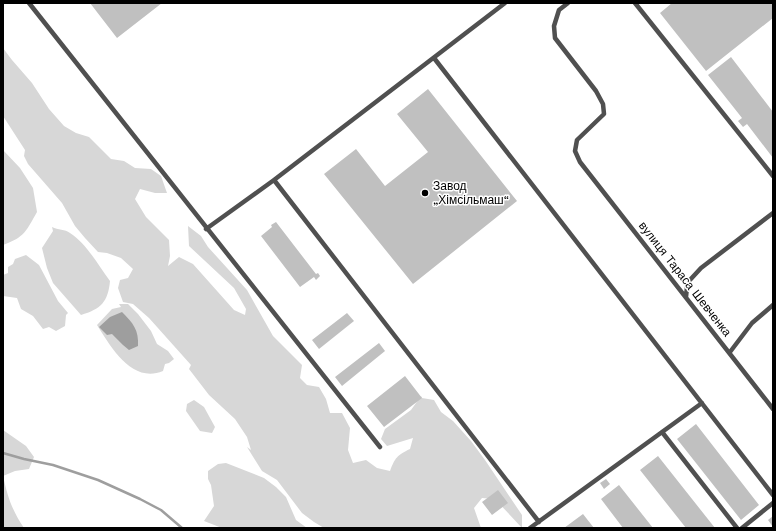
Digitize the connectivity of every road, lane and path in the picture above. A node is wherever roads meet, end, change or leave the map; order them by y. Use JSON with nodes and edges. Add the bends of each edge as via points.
{"nodes":[{"id":1,"x":29,"y":3,"type":"edge"},
{"id":2,"x":505,"y":3,"type":"edge"},
{"id":3,"x":568,"y":3,"type":"edge"},
{"id":4,"x":635,"y":3,"type":"edge"},
{"id":5,"x":434,"y":58,"type":"junction"},
{"id":6,"x":773,"y":176,"type":"edge"},
{"id":7,"x":274,"y":180,"type":"junction"},
{"id":8,"x":773,"y":213,"type":"edge"},
{"id":9,"x":206,"y":229,"type":"junction"},
{"id":10,"x":686,"y":297,"type":"junction"},
{"id":11,"x":773,"y":305,"type":"edge"},
{"id":12,"x":730,"y":352,"type":"junction"},
{"id":13,"x":702,"y":402,"type":"junction"},
{"id":14,"x":773,"y":409,"type":"edge"},
{"id":15,"x":662,"y":432,"type":"junction"},
{"id":16,"x":380,"y":447,"type":"dead end"},
{"id":17,"x":773,"y":495,"type":"edge"},
{"id":18,"x":773,"y":503,"type":"edge"},
{"id":19,"x":539,"y":522,"type":"junction"},
{"id":20,"x":530,"y":528,"type":"edge"},
{"id":21,"x":736,"y":528,"type":"edge"},
{"id":22,"x":742,"y":528,"type":"edge"}],
"edges":[{"from":1,"to":9,"type":"lane"},
{"from":2,"to":5,"type":"lane"},
{"from":3,"to":10,"type":"lane","name":"вулиця Тараса Шевченка","via":[[559,10],[554,26],[555,38],[596,91],[603,104],[604,114],[577,140],[575,151],[580,162]]},
{"from":4,"to":6,"type":"lane"},
{"from":5,"to":7,"type":"lane"},
{"from":5,"to":13,"type":"lane"},
{"from":7,"to":9,"type":"lane"},
{"from":7,"to":19,"type":"lane"},
{"from":8,"to":10,"type":"lane","via":[[701,268],[689,281]]},
{"from":9,"to":16,"type":"lane"},
{"from":10,"to":12,"type":"lane","name":"вулиця Тараса Шевченка"},
{"from":11,"to":12,"type":"lane","via":[[752,323]]},
{"from":12,"to":14,"type":"lane","name":"вулиця Тараса Шевченка"},
{"from":13,"to":15,"type":"lane"},
{"from":13,"to":17,"type":"lane"},
{"from":15,"to":19,"type":"lane"},
{"from":15,"to":21,"type":"lane"},
{"from":18,"to":22,"type":"lane"},
{"from":19,"to":20,"type":"lane"}]}
